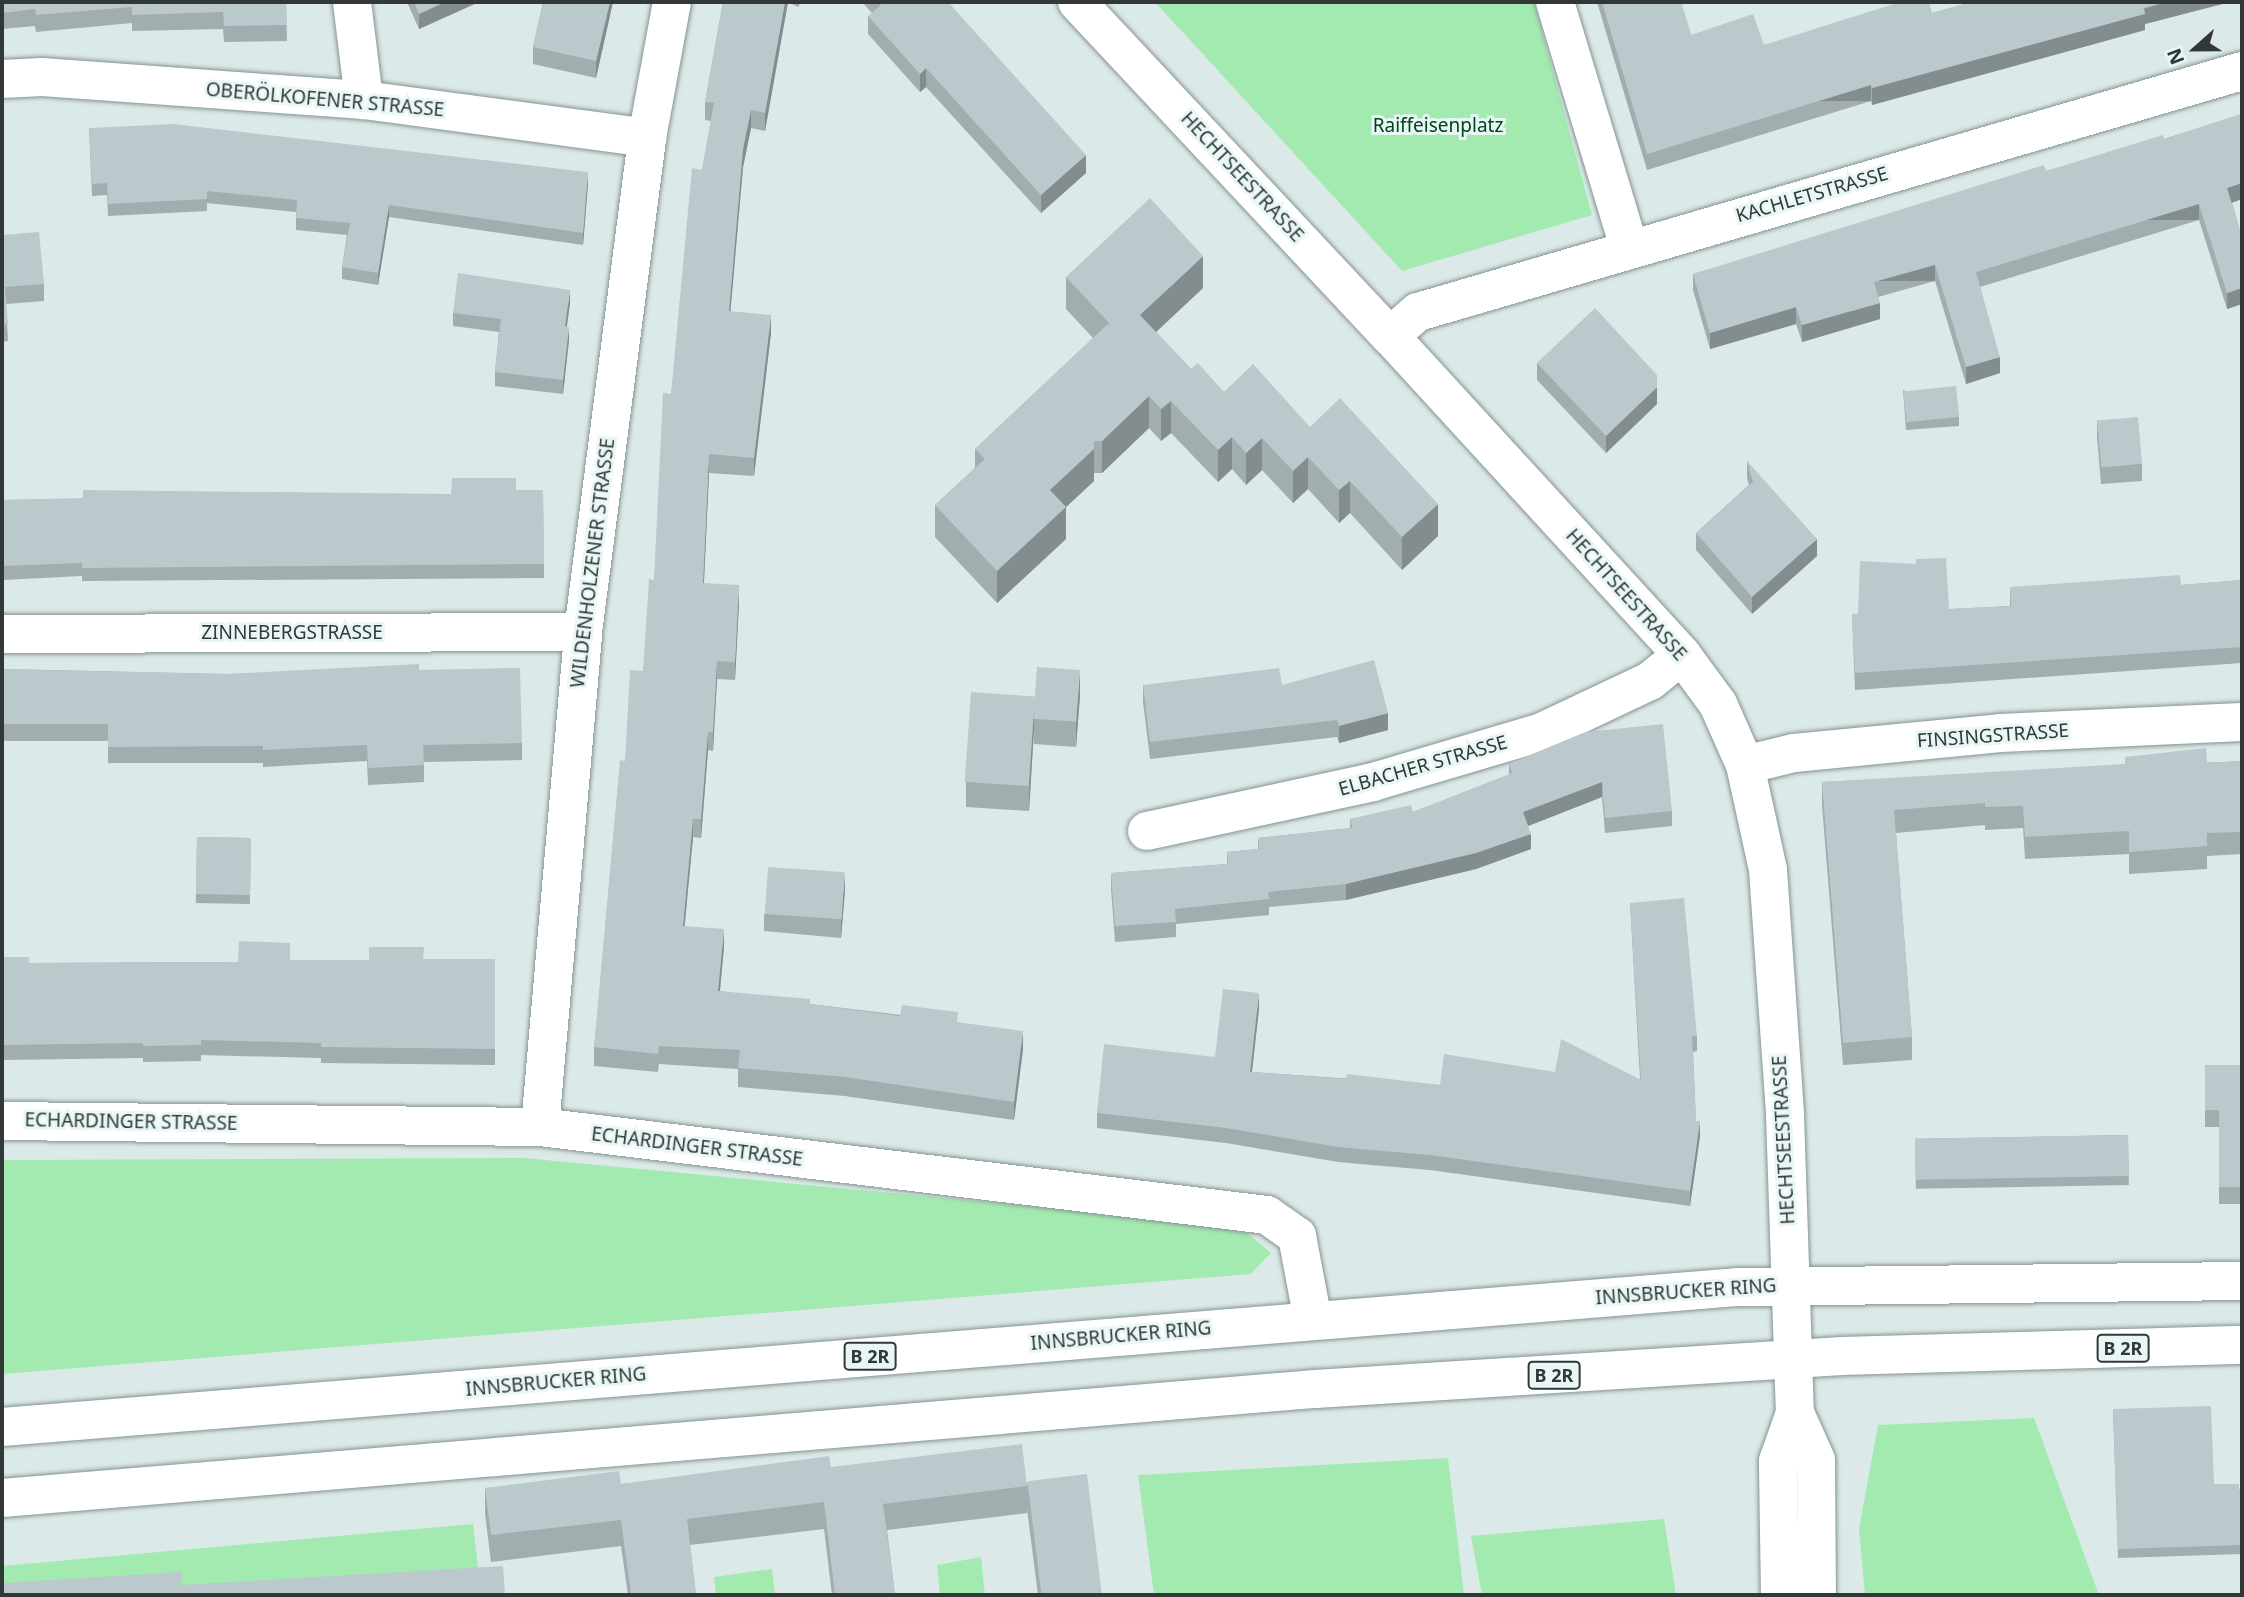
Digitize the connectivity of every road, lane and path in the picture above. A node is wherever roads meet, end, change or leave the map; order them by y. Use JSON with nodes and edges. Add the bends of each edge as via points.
{"nodes":[{"id":1,"x":352,"y":2,"type":"edge"},
{"id":2,"x":672,"y":2,"type":"edge"},
{"id":3,"x":1077,"y":2,"type":"edge"},
{"id":4,"x":1555,"y":2,"type":"edge"},
{"id":5,"x":2242,"y":71,"type":"edge"},
{"id":6,"x":2,"y":79,"type":"edge"},
{"id":7,"x":364,"y":100,"type":"junction"},
{"id":8,"x":647,"y":138,"type":"junction"},
{"id":9,"x":1629,"y":247,"type":"junction"},
{"id":10,"x":1390,"y":335,"type":"junction"},
{"id":11,"x":583,"y":632,"type":"junction"},
{"id":12,"x":2,"y":634,"type":"edge"},
{"id":13,"x":1682,"y":655,"type":"junction"},
{"id":14,"x":2242,"y":722,"type":"edge"},
{"id":15,"x":1745,"y":765,"type":"junction"},
{"id":16,"x":1147,"y":831,"type":"dead end"},
{"id":17,"x":2,"y":1121,"type":"edge"},
{"id":18,"x":540,"y":1128,"type":"junction"},
{"id":19,"x":2242,"y":1281,"type":"edge"},
{"id":20,"x":1790,"y":1284,"type":"junction"},
{"id":21,"x":1313,"y":1321,"type":"junction"},
{"id":22,"x":2242,"y":1345,"type":"edge"},
{"id":23,"x":1793,"y":1360,"type":"junction"},
{"id":24,"x":1795,"y":1413,"type":"junction"},
{"id":25,"x":2,"y":1427,"type":"edge"},
{"id":26,"x":2,"y":1498,"type":"edge"},
{"id":27,"x":1780,"y":1595,"type":"edge"},
{"id":28,"x":1817,"y":1595,"type":"edge"}],
"edges":[{"from":1,"to":7,"type":"street"},
{"from":2,"to":8,"type":"street","name":"WILDENHOLZENER STRASSE"},
{"from":3,"to":10,"type":"street","name":"HECHTSEESTRASSE"},
{"from":4,"to":9,"type":"street"},
{"from":5,"to":9,"type":"street","name":"KACHLETSTRASSE"},
{"from":6,"to":7,"type":"street","name":"OBERÖLKOFENER STRASSE","via":[[43,77]]},
{"from":7,"to":8,"type":"street","name":"OBERÖLKOFENER STRASSE"},
{"from":8,"to":11,"type":"street","name":"WILDENHOLZENER STRASSE"},
{"from":9,"to":10,"type":"street","name":"KACHLETSTRASSE","via":[[1418,312]]},
{"from":10,"to":13,"type":"street","name":"HECHTSEESTRASSE"},
{"from":11,"to":12,"type":"street","name":"ZINNEBERGSTRASSE"},
{"from":11,"to":18,"type":"street","name":"WILDENHOLZENER STRASSE"},
{"from":13,"to":15,"type":"street","name":"HECHTSEESTRASSE","via":[[1718,704]]},
{"from":13,"to":16,"type":"street","name":"ELBACHER STRASSE","via":[[1650,681],[1542,732],[1373,782]]},
{"from":14,"to":15,"type":"street","name":"FINSINGSTRASSE","via":[[2000,733],[1794,753]]},
{"from":15,"to":20,"type":"street","name":"HECHTSEESTRASSE","via":[[1768,870],[1785,1115]]},
{"from":17,"to":18,"type":"street","name":"ECHARDINGER STRASSE"},
{"from":18,"to":21,"type":"street","name":"ECHARDINGER STRASSE","via":[[1267,1215],[1297,1236]]},
{"from":19,"to":20,"type":"street","name":"INNSBRUCKER RING","number":"B 2R"},
{"from":20,"to":21,"type":"street","name":"INNSBRUCKER RING","number":"B 2R"},
{"from":20,"to":23,"type":"street","name":"HECHTSEESTRASSE"},
{"from":21,"to":25,"type":"street","name":"INNSBRUCKER RING","number":"B 2R"},
{"from":22,"to":23,"type":"street","number":"B 2R"},
{"from":23,"to":24,"type":"street","name":"HECHTSEESTRASSE"},
{"from":23,"to":26,"type":"street","number":"B 2R","via":[[1315,1389]]},
{"from":24,"to":27,"type":"street","via":[[1778,1461]]},
{"from":24,"to":28,"type":"street","via":[[1816,1460]]}]}
